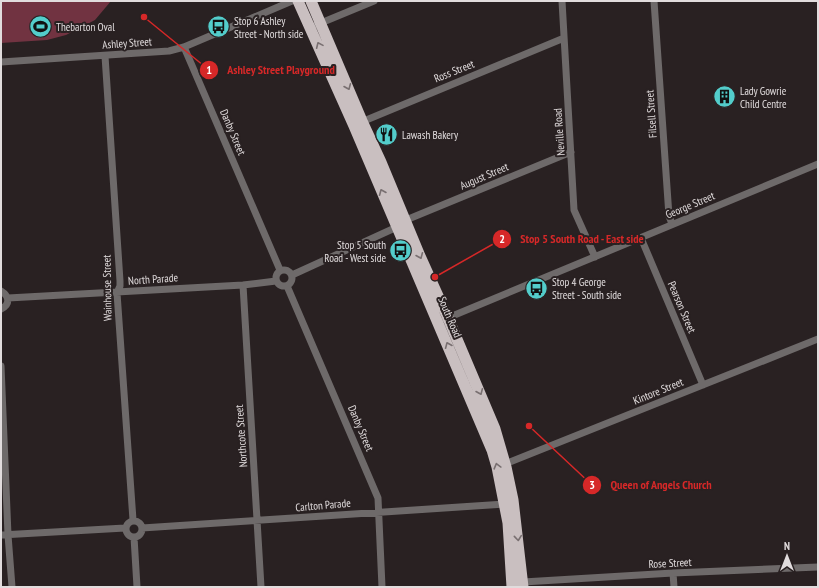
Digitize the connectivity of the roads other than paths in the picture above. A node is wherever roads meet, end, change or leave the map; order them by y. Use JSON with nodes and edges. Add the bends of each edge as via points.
{"nodes":[{"id":1,"x":292,"y":1,"type":"edge"},
{"id":2,"x":298,"y":1,"type":"edge"},
{"id":3,"x":311,"y":1,"type":"edge"},
{"id":4,"x":374,"y":1,"type":"edge"},
{"id":5,"x":562,"y":1,"type":"edge"},
{"id":6,"x":654,"y":1,"type":"edge"},
{"id":7,"x":316,"y":25,"type":"junction"},
{"id":8,"x":564,"y":38,"type":"junction"},
{"id":9,"x":184,"y":47,"type":"junction"},
{"id":10,"x":105,"y":56,"type":"junction"},
{"id":11,"x":1,"y":62,"type":"edge"},
{"id":12,"x":358,"y":123,"type":"junction"},
{"id":13,"x":571,"y":152,"type":"junction"},
{"id":14,"x":818,"y":164,"type":"edge"},
{"id":15,"x":401,"y":224,"type":"junction"},
{"id":16,"x":672,"y":224,"type":"junction"},
{"id":17,"x":641,"y":238,"type":"junction"},
{"id":18,"x":595,"y":257,"type":"junction"},
{"id":19,"x":280,"y":270,"type":"junction"},
{"id":20,"x":292,"y":275,"type":"junction"},
{"id":21,"x":276,"y":281,"type":"junction"},
{"id":22,"x":243,"y":285,"type":"junction"},
{"id":23,"x":287,"y":286,"type":"junction"},
{"id":24,"x":1,"y":291,"type":"edge"},
{"id":25,"x":117,"y":293,"type":"junction"},
{"id":26,"x":8,"y":298,"type":"junction"},
{"id":27,"x":1,"y":309,"type":"edge"},
{"id":28,"x":443,"y":319,"type":"junction"},
{"id":29,"x":818,"y":339,"type":"edge"},
{"id":30,"x":1,"y":366,"type":"edge"},
{"id":31,"x":703,"y":385,"type":"junction"},
{"id":32,"x":505,"y":464,"type":"junction"},
{"id":33,"x":505,"y":504,"type":"junction"},
{"id":34,"x":378,"y":511,"type":"junction"},
{"id":35,"x":133,"y":520,"type":"junction"},
{"id":36,"x":258,"y":521,"type":"junction"},
{"id":37,"x":125,"y":528,"type":"junction"},
{"id":38,"x":142,"y":528,"type":"junction"},
{"id":39,"x":4,"y":535,"type":"edge"},
{"id":40,"x":134,"y":537,"type":"junction"},
{"id":41,"x":818,"y":567,"type":"edge"},
{"id":42,"x":673,"y":573,"type":"junction"},
{"id":43,"x":518,"y":585,"type":"edge"},
{"id":44,"x":12,"y":587,"type":"edge"},
{"id":45,"x":137,"y":587,"type":"edge"},
{"id":46,"x":261,"y":587,"type":"edge"},
{"id":47,"x":382,"y":587,"type":"edge"},
{"id":48,"x":674,"y":587,"type":"edge"}],
"edges":[{"from":1,"to":9,"type":"street","name":"Ashley Street"},
{"from":2,"to":7,"type":"highway","name":"South Road"},
{"from":3,"to":7,"type":"highway","name":"South Road"},
{"from":4,"to":7,"type":"street"},
{"from":5,"to":8,"type":"street","name":"Neville Road"},
{"from":6,"to":16,"type":"street","name":"Filsell Street","via":[[669,216]]},
{"from":7,"to":12,"type":"highway","name":"South Road"},
{"from":8,"to":12,"type":"street","name":"Ross Street"},
{"from":8,"to":13,"type":"street","name":"Neville Road"},
{"from":9,"to":10,"type":"street","name":"Ashley Street","via":[[169,51]]},
{"from":9,"to":19,"type":"street","name":"Danby Street"},
{"from":10,"to":11,"type":"street","name":"Ashley Street"},
{"from":10,"to":25,"type":"street","name":"Wainhouse Street","via":[[120,281]]},
{"from":12,"to":15,"type":"highway","name":"South Road"},
{"from":13,"to":15,"type":"street","name":"August Street"},
{"from":13,"to":18,"type":"street","name":"Neville Road","via":[[574,210]]},
{"from":14,"to":16,"type":"street","name":"George Street"},
{"from":15,"to":20,"type":"street"},
{"from":15,"to":28,"type":"highway","name":"South Road"},
{"from":16,"to":17,"type":"street","name":"George Street"},
{"from":17,"to":18,"type":"street","name":"George Street"},
{"from":17,"to":31,"type":"street","name":"Pearson Street"},
{"from":18,"to":28,"type":"street","name":"George Street"},
{"from":19,"to":20,"type":"street","via":[[286,270]]},
{"from":19,"to":21,"type":"street","via":[[275,276]]},
{"from":20,"to":23,"type":"street","via":[[292,281]]},
{"from":21,"to":22,"type":"street","name":"North Parade"},
{"from":21,"to":23,"type":"street","via":[[281,286]]},
{"from":22,"to":25,"type":"street","name":"North Parade"},
{"from":22,"to":36,"type":"street","name":"Northcote Street"},
{"from":23,"to":34,"type":"street","name":"Danby Street","via":[[378,498]]},
{"from":24,"to":26,"type":"street"},
{"from":25,"to":26,"type":"street","name":"North Parade"},
{"from":25,"to":35,"type":"street","name":"Wainhouse Street"},
{"from":26,"to":27,"type":"street"},
{"from":28,"to":32,"type":"highway","name":"South Road","one_way":true,"via":[[490,417]]},
{"from":33,"to":28,"type":"highway","name":"South Road","one_way":true,"via":[[492,450]]},
{"from":29,"to":31,"type":"street","name":"Kintore Street"},
{"from":30,"to":39,"type":"street"},
{"from":31,"to":32,"type":"street","name":"Kintore Street"},
{"from":32,"to":43,"type":"highway","name":"South Road","one_way":true,"via":[[516,519]]},
{"from":33,"to":34,"type":"street","name":"Carlton Parade"},
{"from":33,"to":43,"type":"highway","name":"South Road"},
{"from":34,"to":36,"type":"street","name":"Carlton Parade"},
{"from":34,"to":47,"type":"street","name":"Danby Street"},
{"from":35,"to":37,"type":"street","via":[[126,524]]},
{"from":35,"to":38,"type":"street","via":[[138,521]]},
{"from":36,"to":38,"type":"street","name":"Carlton Parade"},
{"from":36,"to":46,"type":"street","name":"Northcote Street"},
{"from":37,"to":39,"type":"street"},
{"from":37,"to":40,"type":"street","via":[[126,533]]},
{"from":38,"to":40,"type":"street","via":[[138,536]]},
{"from":39,"to":44,"type":"street"},
{"from":40,"to":45,"type":"street"},
{"from":41,"to":42,"type":"street","name":"Rose Street"},
{"from":42,"to":43,"type":"street","name":"Rose Street"},
{"from":42,"to":48,"type":"street"}]}
